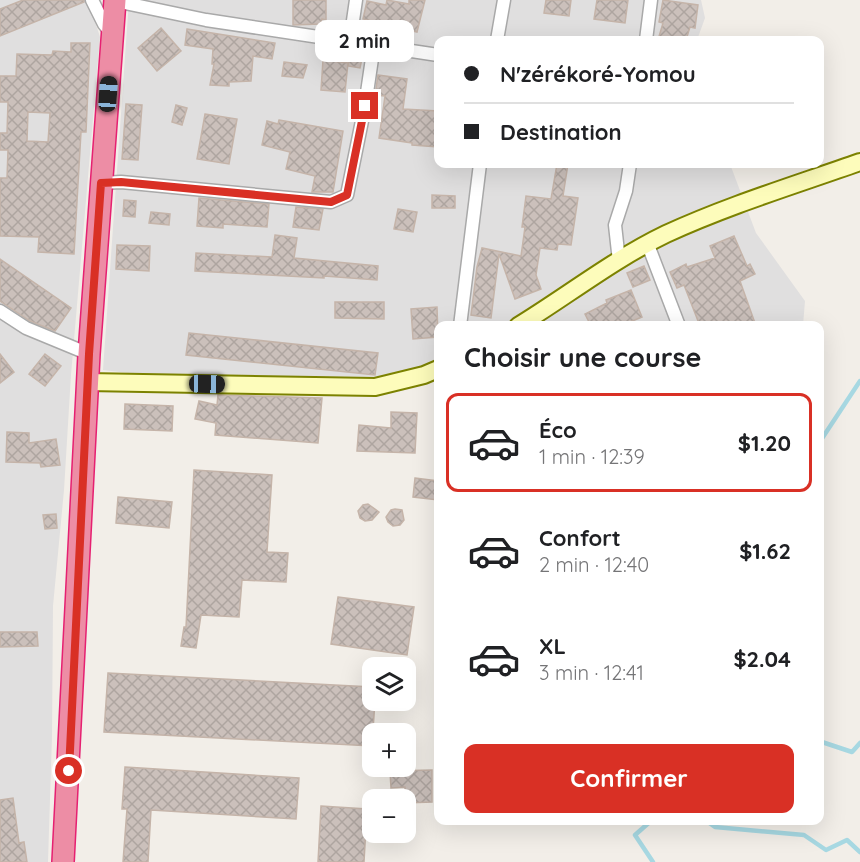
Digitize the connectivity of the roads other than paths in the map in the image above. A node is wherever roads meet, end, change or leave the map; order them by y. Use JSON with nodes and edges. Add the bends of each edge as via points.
{"nodes":[{"id":1,"x":92,"y":0,"type":"edge"},
{"id":2,"x":356,"y":0,"type":"edge"},
{"id":3,"x":504,"y":0,"type":"edge"},
{"id":4,"x":651,"y":0,"type":"edge"},
{"id":5,"x":115,"y":1,"type":"edge"},
{"id":6,"x":112,"y":34,"type":"junction"},
{"id":7,"x":498,"y":36,"type":"edge"},
{"id":8,"x":646,"y":36,"type":"edge"},
{"id":9,"x":350,"y":41,"type":"junction"},
{"id":10,"x":374,"y":45,"type":"junction"},
{"id":11,"x":434,"y":54,"type":"edge"},
{"id":12,"x":860,"y":162,"type":"edge"},
{"id":13,"x":480,"y":168,"type":"edge"},
{"id":14,"x":629,"y":168,"type":"edge"},
{"id":15,"x":101,"y":183,"type":"junction"},
{"id":16,"x":648,"y":245,"type":"junction"},
{"id":17,"x":619,"y":261,"type":"junction"},
{"id":18,"x":0,"y":311,"type":"edge"},
{"id":19,"x":461,"y":321,"type":"edge"},
{"id":20,"x":526,"y":321,"type":"edge"},
{"id":21,"x":677,"y":321,"type":"edge"},
{"id":22,"x":89,"y":354,"type":"junction"},
{"id":23,"x":434,"y":371,"type":"edge"},
{"id":24,"x":87,"y":382,"type":"junction"},
{"id":25,"x":63,"y":862,"type":"edge"}],
"edges":[{"from":1,"to":6,"type":"street"},
{"from":2,"to":9,"type":"street"},
{"from":3,"to":7,"type":"street"},
{"from":4,"to":8,"type":"street"},
{"from":5,"to":6,"type":"highway"},
{"from":5,"to":9,"type":"street","via":[[206,20]]},
{"from":6,"to":15,"type":"highway"},
{"from":9,"to":10,"type":"street"},
{"from":10,"to":11,"type":"street"},
{"from":10,"to":15,"type":"street","via":[[347,195],[331,202]]},
{"from":12,"to":16,"type":"street","via":[[726,208]]},
{"from":13,"to":19,"type":"street"},
{"from":14,"to":17,"type":"street","via":[[615,225]]},
{"from":15,"to":22,"type":"highway"},
{"from":16,"to":17,"type":"street"},
{"from":16,"to":21,"type":"street"},
{"from":17,"to":20,"type":"street"},
{"from":18,"to":22,"type":"street","via":[[26,328]]},
{"from":22,"to":24,"type":"highway"},
{"from":23,"to":24,"type":"street","via":[[375,387]]},
{"from":24,"to":25,"type":"highway"}]}
